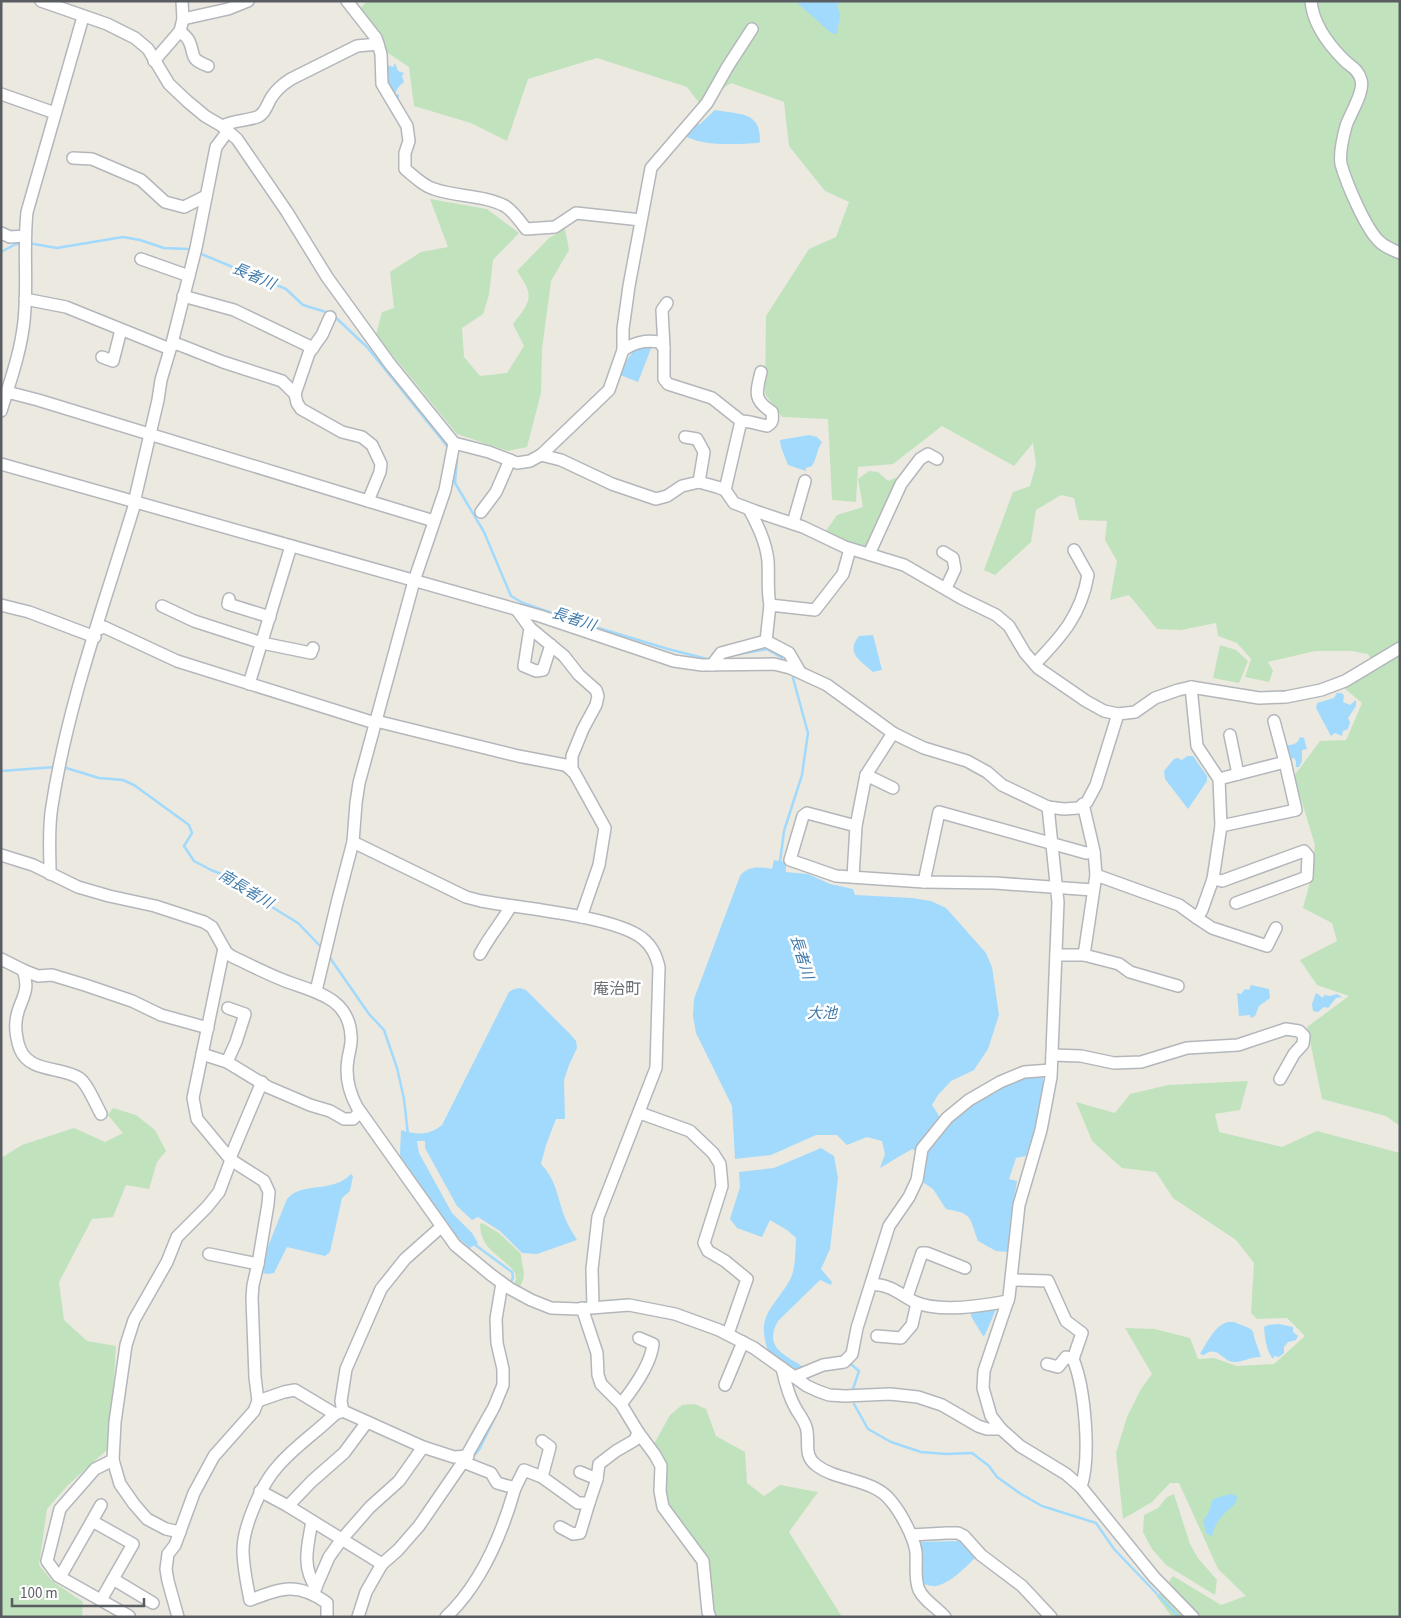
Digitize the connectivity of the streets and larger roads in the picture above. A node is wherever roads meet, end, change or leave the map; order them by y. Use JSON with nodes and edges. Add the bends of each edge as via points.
{"nodes":[{"id":1,"x":41,"y":1,"type":"edge"},
{"id":2,"x":182,"y":1,"type":"edge"},
{"id":3,"x":248,"y":1,"type":"edge"},
{"id":4,"x":347,"y":1,"type":"edge"},
{"id":5,"x":1311,"y":1,"type":"edge"},
{"id":6,"x":68,"y":6,"type":"edge"},
{"id":7,"x":83,"y":17,"type":"junction"},
{"id":8,"x":183,"y":19,"type":"junction"},
{"id":9,"x":752,"y":30,"type":"dead end"},
{"id":10,"x":180,"y":31,"type":"junction"},
{"id":11,"x":378,"y":44,"type":"junction"},
{"id":12,"x":154,"y":61,"type":"junction"},
{"id":13,"x":208,"y":66,"type":"dead end"},
{"id":14,"x":1,"y":94,"type":"edge"},
{"id":15,"x":55,"y":113,"type":"junction"},
{"id":16,"x":225,"y":128,"type":"junction"},
{"id":17,"x":73,"y":158,"type":"dead end"},
{"id":18,"x":206,"y":196,"type":"junction"},
{"id":19,"x":641,"y":220,"type":"junction"},
{"id":20,"x":1,"y":233,"type":"edge"},
{"id":21,"x":25,"y":241,"type":"junction"},
{"id":22,"x":1400,"y":253,"type":"edge"},
{"id":23,"x":141,"y":259,"type":"dead end"},
{"id":24,"x":189,"y":276,"type":"junction"},
{"id":25,"x":183,"y":296,"type":"junction"},
{"id":26,"x":25,"y":299,"type":"junction"},
{"id":27,"x":667,"y":303,"type":"dead end"},
{"id":28,"x":330,"y":317,"type":"dead end"},
{"id":29,"x":121,"y":330,"type":"junction"},
{"id":30,"x":171,"y":346,"type":"junction"},
{"id":31,"x":313,"y":348,"type":"junction"},
{"id":32,"x":664,"y":348,"type":"junction"},
{"id":33,"x":623,"y":350,"type":"junction"},
{"id":34,"x":102,"y":357,"type":"dead end"},
{"id":35,"x":761,"y":372,"type":"dead end"},
{"id":36,"x":6,"y":375,"type":"edge"},
{"id":37,"x":7,"y":392,"type":"junction"},
{"id":38,"x":295,"y":394,"type":"junction"},
{"id":39,"x":1,"y":411,"type":"edge"},
{"id":40,"x":742,"y":421,"type":"junction"},
{"id":41,"x":150,"y":434,"type":"junction"},
{"id":42,"x":685,"y":437,"type":"dead end"},
{"id":43,"x":454,"y":444,"type":"junction"},
{"id":44,"x":540,"y":455,"type":"junction"},
{"id":45,"x":936,"y":459,"type":"dead end"},
{"id":46,"x":510,"y":460,"type":"junction"},
{"id":47,"x":1,"y":464,"type":"edge"},
{"id":48,"x":805,"y":481,"type":"dead end"},
{"id":49,"x":699,"y":482,"type":"junction"},
{"id":50,"x":725,"y":490,"type":"junction"},
{"id":51,"x":368,"y":501,"type":"junction"},
{"id":52,"x":136,"y":503,"type":"junction"},
{"id":53,"x":749,"y":509,"type":"junction"},
{"id":54,"x":481,"y":512,"type":"dead end"},
{"id":55,"x":434,"y":521,"type":"junction"},
{"id":56,"x":793,"y":523,"type":"junction"},
{"id":57,"x":291,"y":546,"type":"junction"},
{"id":58,"x":850,"y":549,"type":"junction"},
{"id":59,"x":1074,"y":550,"type":"dead end"},
{"id":60,"x":943,"y":552,"type":"dead end"},
{"id":61,"x":869,"y":554,"type":"junction"},
{"id":62,"x":414,"y":581,"type":"junction"},
{"id":63,"x":946,"y":588,"type":"junction"},
{"id":64,"x":229,"y":599,"type":"dead end"},
{"id":65,"x":1,"y":605,"type":"edge"},
{"id":66,"x":770,"y":605,"type":"junction"},
{"id":67,"x":162,"y":606,"type":"dead end"},
{"id":68,"x":517,"y":610,"type":"junction"},
{"id":69,"x":270,"y":617,"type":"junction"},
{"id":70,"x":530,"y":628,"type":"junction"},
{"id":71,"x":96,"y":633,"type":"junction"},
{"id":72,"x":766,"y":641,"type":"junction"},
{"id":73,"x":262,"y":642,"type":"junction"},
{"id":74,"x":551,"y":645,"type":"junction"},
{"id":75,"x":313,"y":648,"type":"dead end"},
{"id":76,"x":1400,"y":648,"type":"edge"},
{"id":77,"x":712,"y":662,"type":"junction"},
{"id":78,"x":1034,"y":664,"type":"junction"},
{"id":79,"x":800,"y":672,"type":"junction"},
{"id":80,"x":249,"y":684,"type":"junction"},
{"id":81,"x":1191,"y":687,"type":"junction"},
{"id":82,"x":1118,"y":714,"type":"junction"},
{"id":83,"x":376,"y":722,"type":"junction"},
{"id":84,"x":1274,"y":722,"type":"dead end"},
{"id":85,"x":893,"y":733,"type":"junction"},
{"id":86,"x":1230,"y":735,"type":"dead end"},
{"id":87,"x":1285,"y":762,"type":"junction"},
{"id":88,"x":572,"y":771,"type":"junction"},
{"id":89,"x":1238,"y":774,"type":"junction"},
{"id":90,"x":866,"y":775,"type":"junction"},
{"id":91,"x":1219,"y":779,"type":"junction"},
{"id":92,"x":893,"y":788,"type":"dead end"},
{"id":93,"x":1083,"y":804,"type":"junction"},
{"id":94,"x":1048,"y":807,"type":"junction"},
{"id":95,"x":856,"y":826,"type":"junction"},
{"id":96,"x":1221,"y":826,"type":"junction"},
{"id":97,"x":353,"y":842,"type":"junction"},
{"id":98,"x":1051,"y":843,"type":"junction"},
{"id":99,"x":1094,"y":852,"type":"junction"},
{"id":100,"x":1,"y":855,"type":"edge"},
{"id":101,"x":50,"y":874,"type":"junction"},
{"id":102,"x":1096,"y":876,"type":"junction"},
{"id":103,"x":853,"y":877,"type":"junction"},
{"id":104,"x":1212,"y":879,"type":"junction"},
{"id":105,"x":924,"y":882,"type":"junction"},
{"id":106,"x":1057,"y":887,"type":"junction"},
{"id":107,"x":1093,"y":890,"type":"junction"},
{"id":108,"x":1236,"y":903,"type":"dead end"},
{"id":109,"x":511,"y":906,"type":"junction"},
{"id":110,"x":581,"y":918,"type":"junction"},
{"id":111,"x":1197,"y":918,"type":"junction"},
{"id":112,"x":1276,"y":928,"type":"dead end"},
{"id":113,"x":224,"y":948,"type":"junction"},
{"id":114,"x":480,"y":954,"type":"dead end"},
{"id":115,"x":1056,"y":955,"type":"junction"},
{"id":116,"x":1084,"y":955,"type":"junction"},
{"id":117,"x":1,"y":959,"type":"edge"},
{"id":118,"x":23,"y":970,"type":"junction"},
{"id":119,"x":1178,"y":986,"type":"dead end"},
{"id":120,"x":316,"y":991,"type":"junction"},
{"id":121,"x":228,"y":1008,"type":"dead end"},
{"id":122,"x":208,"y":1028,"type":"junction"},
{"id":123,"x":202,"y":1054,"type":"junction"},
{"id":124,"x":1052,"y":1054,"type":"junction"},
{"id":125,"x":227,"y":1062,"type":"junction"},
{"id":126,"x":1051,"y":1070,"type":"junction"},
{"id":127,"x":1280,"y":1079,"type":"dead end"},
{"id":128,"x":262,"y":1082,"type":"junction"},
{"id":129,"x":360,"y":1112,"type":"junction"},
{"id":130,"x":640,"y":1112,"type":"junction"},
{"id":131,"x":101,"y":1114,"type":"dead end"},
{"id":132,"x":230,"y":1159,"type":"junction"},
{"id":133,"x":440,"y":1227,"type":"junction"},
{"id":134,"x":209,"y":1254,"type":"dead end"},
{"id":135,"x":258,"y":1264,"type":"junction"},
{"id":136,"x":965,"y":1268,"type":"dead end"},
{"id":137,"x":1012,"y":1280,"type":"junction"},
{"id":138,"x":502,"y":1283,"type":"junction"},
{"id":139,"x":872,"y":1284,"type":"junction"},
{"id":140,"x":912,"y":1300,"type":"junction"},
{"id":141,"x":1008,"y":1301,"type":"junction"},
{"id":142,"x":588,"y":1307,"type":"junction"},
{"id":143,"x":728,"y":1334,"type":"junction"},
{"id":144,"x":878,"y":1336,"type":"dead end"},
{"id":145,"x":639,"y":1338,"type":"dead end"},
{"id":146,"x":743,"y":1342,"type":"junction"},
{"id":147,"x":1073,"y":1359,"type":"junction"},
{"id":148,"x":1047,"y":1364,"type":"dead end"},
{"id":149,"x":782,"y":1368,"type":"junction"},
{"id":150,"x":794,"y":1376,"type":"junction"},
{"id":151,"x":726,"y":1385,"type":"dead end"},
{"id":152,"x":258,"y":1401,"type":"junction"},
{"id":153,"x":621,"y":1404,"type":"junction"},
{"id":154,"x":339,"y":1412,"type":"junction"},
{"id":155,"x":367,"y":1422,"type":"junction"},
{"id":156,"x":1001,"y":1429,"type":"junction"},
{"id":157,"x":638,"y":1432,"type":"junction"},
{"id":158,"x":542,"y":1440,"type":"dead end"},
{"id":159,"x":423,"y":1447,"type":"junction"},
{"id":160,"x":466,"y":1459,"type":"junction"},
{"id":161,"x":112,"y":1460,"type":"junction"},
{"id":162,"x":580,"y":1472,"type":"dead end"},
{"id":163,"x":542,"y":1477,"type":"junction"},
{"id":164,"x":597,"y":1479,"type":"junction"},
{"id":165,"x":1081,"y":1487,"type":"junction"},
{"id":166,"x":516,"y":1488,"type":"junction"},
{"id":167,"x":260,"y":1491,"type":"junction"},
{"id":168,"x":590,"y":1503,"type":"junction"},
{"id":169,"x":101,"y":1505,"type":"dead end"},
{"id":170,"x":288,"y":1506,"type":"junction"},
{"id":171,"x":92,"y":1521,"type":"junction"},
{"id":172,"x":312,"y":1521,"type":"junction"},
{"id":173,"x":560,"y":1527,"type":"dead end"},
{"id":174,"x":180,"y":1532,"type":"junction"},
{"id":175,"x":911,"y":1535,"type":"junction"},
{"id":176,"x":342,"y":1539,"type":"junction"},
{"id":177,"x":382,"y":1564,"type":"junction"},
{"id":178,"x":60,"y":1578,"type":"junction"},
{"id":179,"x":113,"y":1579,"type":"junction"},
{"id":180,"x":314,"y":1591,"type":"junction"},
{"id":181,"x":101,"y":1600,"type":"junction"},
{"id":182,"x":153,"y":1603,"type":"dead end"},
{"id":183,"x":129,"y":1616,"type":"edge"},
{"id":184,"x":178,"y":1617,"type":"edge"},
{"id":185,"x":327,"y":1617,"type":"edge"},
{"id":186,"x":358,"y":1617,"type":"edge"},
{"id":187,"x":446,"y":1617,"type":"edge"},
{"id":188,"x":710,"y":1617,"type":"edge"},
{"id":189,"x":945,"y":1617,"type":"edge"},
{"id":190,"x":1051,"y":1617,"type":"edge"},
{"id":191,"x":1193,"y":1617,"type":"edge"}],
"edges":[{"from":1,"to":6,"type":"street"},
{"from":2,"to":8,"type":"street"},
{"from":3,"to":8,"type":"street"},
{"from":4,"to":11,"type":"street"},
{"from":5,"to":22,"type":"street","via":[[1323,34],[1356,70],[1362,84],[1346,127],[1341,163],[1372,234]]},
{"from":6,"to":7,"type":"street"},
{"from":7,"to":12,"type":"street","via":[[135,38],[148,49]]},
{"from":7,"to":15,"type":"street"},
{"from":8,"to":10,"type":"street"},
{"from":9,"to":19,"type":"street","via":[[707,103],[651,168]]},
{"from":10,"to":12,"type":"street"},
{"from":10,"to":13,"type":"street","via":[[189,40],[192,56]]},
{"from":11,"to":16,"type":"street","via":[[357,46],[291,79],[282,85],[257,117],[232,121]]},
{"from":11,"to":19,"type":"street","via":[[382,84],[407,126],[409,141],[405,169],[421,182],[432,189],[506,206],[526,229],[555,227],[576,213]]},
{"from":12,"to":16,"type":"street","via":[[169,84],[186,101]]},
{"from":14,"to":15,"type":"street"},
{"from":15,"to":21,"type":"street","via":[[27,212]]},
{"from":16,"to":18,"type":"street","via":[[216,147]]},
{"from":16,"to":43,"type":"street","via":[[266,178],[326,277],[368,335]]},
{"from":17,"to":18,"type":"street","via":[[92,159],[142,180],[165,202],[184,207]]},
{"from":18,"to":24,"type":"street"},
{"from":19,"to":33,"type":"street","via":[[623,329]]},
{"from":20,"to":21,"type":"street"},
{"from":21,"to":26,"type":"street"},
{"from":23,"to":24,"type":"street"},
{"from":24,"to":25,"type":"street"},
{"from":25,"to":30,"type":"street"},
{"from":25,"to":31,"type":"street","via":[[234,310]]},
{"from":26,"to":29,"type":"street","via":[[66,307]]},
{"from":26,"to":36,"type":"street","via":[[21,338]]},
{"from":27,"to":32,"type":"street","via":[[662,310]]},
{"from":28,"to":31,"type":"street"},
{"from":29,"to":30,"type":"street"},
{"from":29,"to":34,"type":"street","via":[[112,361]]},
{"from":30,"to":38,"type":"street","via":[[180,344],[282,381]]},
{"from":30,"to":41,"type":"street"},
{"from":31,"to":38,"type":"street"},
{"from":32,"to":33,"type":"street","via":[[659,342],[649,340],[636,342]]},
{"from":32,"to":40,"type":"street","via":[[664,379],[668,384],[712,398]]},
{"from":33,"to":44,"type":"street","via":[[609,390]]},
{"from":35,"to":40,"type":"street","via":[[757,397],[761,405],[772,412],[773,420],[767,426]]},
{"from":36,"to":37,"type":"street"},
{"from":37,"to":39,"type":"street"},
{"from":37,"to":41,"type":"street"},
{"from":38,"to":51,"type":"street","via":[[301,409],[342,432],[362,437],[372,444],[381,464]]},
{"from":40,"to":50,"type":"street"},
{"from":41,"to":51,"type":"street"},
{"from":41,"to":52,"type":"street"},
{"from":42,"to":49,"type":"street","via":[[696,439],[704,452]]},
{"from":43,"to":46,"type":"street"},
{"from":43,"to":55,"type":"street","via":[[445,490]]},
{"from":44,"to":46,"type":"street","via":[[530,461],[517,463]]},
{"from":44,"to":49,"type":"street","via":[[561,460],[612,484],[656,499],[668,496],[682,486]]},
{"from":45,"to":61,"type":"street","via":[[928,454],[920,459],[901,484]]},
{"from":46,"to":54,"type":"street","via":[[496,492]]},
{"from":47,"to":52,"type":"street"},
{"from":48,"to":56,"type":"street"},
{"from":49,"to":50,"type":"street"},
{"from":50,"to":53,"type":"street","via":[[734,502]]},
{"from":51,"to":55,"type":"street"},
{"from":52,"to":57,"type":"street"},
{"from":52,"to":71,"type":"street"},
{"from":53,"to":56,"type":"street"},
{"from":53,"to":66,"type":"street","via":[[762,535],[768,561]]},
{"from":55,"to":62,"type":"street"},
{"from":56,"to":58,"type":"street"},
{"from":57,"to":62,"type":"street"},
{"from":57,"to":69,"type":"street"},
{"from":58,"to":61,"type":"street"},
{"from":58,"to":66,"type":"street","via":[[843,574],[815,610]]},
{"from":59,"to":78,"type":"street","via":[[1088,575],[1085,594],[1058,641]]},
{"from":60,"to":63,"type":"street","via":[[953,558],[955,569]]},
{"from":61,"to":63,"type":"street","via":[[904,564]]},
{"from":62,"to":68,"type":"street"},
{"from":62,"to":83,"type":"street"},
{"from":63,"to":78,"type":"street","via":[[996,615],[1009,626]]},
{"from":64,"to":69,"type":"street","via":[[228,604]]},
{"from":65,"to":71,"type":"street"},
{"from":66,"to":72,"type":"street"},
{"from":67,"to":73,"type":"street","via":[[194,621]]},
{"from":68,"to":70,"type":"street"},
{"from":68,"to":77,"type":"street","via":[[674,661]]},
{"from":69,"to":73,"type":"street"},
{"from":70,"to":74,"type":"street"},
{"from":70,"to":74,"type":"street","via":[[524,666],[543,670]]},
{"from":71,"to":80,"type":"street","via":[[104,627],[177,661]]},
{"from":71,"to":101,"type":"street","via":[[77,690],[52,805]]},
{"from":72,"to":77,"type":"street","via":[[721,653]]},
{"from":72,"to":79,"type":"street","via":[[789,653]]},
{"from":73,"to":75,"type":"street","via":[[311,653]]},
{"from":73,"to":80,"type":"street"},
{"from":74,"to":88,"type":"street","via":[[596,690],[598,696],[572,756]]},
{"from":76,"to":81,"type":"street","via":[[1345,681],[1286,697],[1259,698]]},
{"from":77,"to":79,"type":"street","via":[[774,664]]},
{"from":78,"to":82,"type":"street","via":[[1086,702]]},
{"from":79,"to":85,"type":"street","via":[[827,684]]},
{"from":80,"to":83,"type":"street"},
{"from":81,"to":82,"type":"street","via":[[1155,698],[1135,712]]},
{"from":81,"to":91,"type":"street","via":[[1197,746]]},
{"from":82,"to":93,"type":"street","via":[[1096,785]]},
{"from":83,"to":88,"type":"street","via":[[565,765]]},
{"from":83,"to":97,"type":"street","via":[[359,783]]},
{"from":84,"to":87,"type":"street"},
{"from":85,"to":90,"type":"street"},
{"from":85,"to":94,"type":"street","via":[[924,748],[967,761],[1002,785]]},
{"from":86,"to":89,"type":"street"},
{"from":87,"to":89,"type":"street"},
{"from":87,"to":96,"type":"street","via":[[1296,810]]},
{"from":88,"to":110,"type":"street","via":[[605,828],[600,865]]},
{"from":89,"to":91,"type":"street"},
{"from":90,"to":92,"type":"street"},
{"from":90,"to":95,"type":"street"},
{"from":91,"to":96,"type":"street"},
{"from":93,"to":94,"type":"street","via":[[1078,808]]},
{"from":93,"to":99,"type":"street"},
{"from":94,"to":98,"type":"street"},
{"from":95,"to":103,"type":"street"},
{"from":95,"to":103,"type":"street","via":[[808,813],[803,816],[790,860],[836,876]]},
{"from":96,"to":104,"type":"street"},
{"from":97,"to":109,"type":"street","via":[[466,897]]},
{"from":97,"to":120,"type":"street"},
{"from":98,"to":99,"type":"street","via":[[1086,853]]},
{"from":98,"to":105,"type":"street","via":[[939,812]]},
{"from":98,"to":106,"type":"street"},
{"from":99,"to":102,"type":"street"},
{"from":100,"to":101,"type":"street"},
{"from":101,"to":113,"type":"street","via":[[78,887],[204,922],[212,927]]},
{"from":102,"to":107,"type":"street"},
{"from":102,"to":111,"type":"street","via":[[1179,905]]},
{"from":103,"to":105,"type":"street"},
{"from":104,"to":108,"type":"street","via":[[1222,881],[1304,851],[1308,856],[1307,877]]},
{"from":104,"to":111,"type":"street"},
{"from":105,"to":106,"type":"street"},
{"from":106,"to":107,"type":"street"},
{"from":106,"to":115,"type":"street"},
{"from":107,"to":116,"type":"street"},
{"from":109,"to":110,"type":"street"},
{"from":109,"to":114,"type":"street"},
{"from":110,"to":130,"type":"street","via":[[628,930],[650,945],[656,956],[659,967],[656,1068]]},
{"from":111,"to":112,"type":"street","via":[[1212,928],[1267,946]]},
{"from":113,"to":120,"type":"street","via":[[231,956],[267,973]]},
{"from":113,"to":122,"type":"street"},
{"from":115,"to":116,"type":"street"},
{"from":115,"to":124,"type":"street"},
{"from":116,"to":119,"type":"street"},
{"from":117,"to":118,"type":"street"},
{"from":118,"to":122,"type":"street","via":[[85,985],[162,1015]]},
{"from":118,"to":131,"type":"street","via":[[27,979],[16,1022],[19,1047],[26,1060],[81,1079]]},
{"from":120,"to":129,"type":"street","via":[[343,1010],[348,1019],[351,1037],[347,1079]]},
{"from":121,"to":125,"type":"street","via":[[245,1014]]},
{"from":122,"to":123,"type":"street"},
{"from":123,"to":125,"type":"street"},
{"from":123,"to":132,"type":"street","via":[[193,1098],[196,1119]]},
{"from":124,"to":126,"type":"street"},
{"from":124,"to":127,"type":"street","via":[[1114,1063],[1141,1062],[1187,1048],[1238,1045],[1286,1029],[1299,1030],[1304,1036],[1303,1044]]},
{"from":125,"to":128,"type":"street"},
{"from":126,"to":137,"type":"street","via":[[1046,1110],[1019,1205]]},
{"from":126,"to":139,"type":"street","via":[[1024,1072],[1000,1082],[947,1118],[922,1149],[917,1180],[889,1226]]},
{"from":128,"to":129,"type":"street","via":[[344,1119],[353,1119]]},
{"from":128,"to":132,"type":"street"},
{"from":129,"to":133,"type":"street"},
{"from":130,"to":142,"type":"street","via":[[598,1217]]},
{"from":130,"to":143,"type":"street","via":[[690,1131],[720,1164],[722,1186],[704,1243],[708,1251],[747,1280]]},
{"from":132,"to":135,"type":"street","via":[[264,1181],[269,1192]]},
{"from":132,"to":161,"type":"street","via":[[219,1192],[177,1237],[167,1262],[134,1320],[126,1346]]},
{"from":133,"to":138,"type":"street","via":[[467,1256]]},
{"from":133,"to":154,"type":"street","via":[[405,1259],[381,1289],[346,1369]]},
{"from":134,"to":135,"type":"street"},
{"from":135,"to":152,"type":"street","via":[[252,1298]]},
{"from":136,"to":140,"type":"street","via":[[922,1252]]},
{"from":137,"to":141,"type":"street"},
{"from":137,"to":147,"type":"street","via":[[1048,1281],[1066,1321],[1082,1333]]},
{"from":138,"to":142,"type":"street","via":[[551,1308]]},
{"from":138,"to":160,"type":"street","via":[[496,1319],[502,1385]]},
{"from":139,"to":140,"type":"street","via":[[888,1287]]},
{"from":139,"to":150,"type":"street","via":[[852,1354],[844,1362],[822,1365]]},
{"from":140,"to":141,"type":"street","via":[[958,1308]]},
{"from":140,"to":144,"type":"street","via":[[912,1325],[901,1338]]},
{"from":141,"to":156,"type":"street","via":[[984,1371],[983,1388],[992,1416]]},
{"from":142,"to":143,"type":"street","via":[[629,1305],[648,1308]]},
{"from":142,"to":153,"type":"street","via":[[598,1376],[601,1384]]},
{"from":143,"to":146,"type":"street"},
{"from":145,"to":153,"type":"street","via":[[653,1344],[652,1353]]},
{"from":146,"to":149,"type":"street"},
{"from":146,"to":151,"type":"street"},
{"from":147,"to":148,"type":"street","via":[[1066,1357],[1058,1367]]},
{"from":147,"to":165,"type":"street","via":[[1078,1371],[1085,1430]]},
{"from":149,"to":150,"type":"street"},
{"from":149,"to":175,"type":"street","via":[[791,1398],[806,1428],[807,1450],[812,1461],[826,1471],[886,1496]]},
{"from":150,"to":156,"type":"street","via":[[807,1386],[830,1395],[918,1397],[942,1405],[978,1426]]},
{"from":152,"to":154,"type":"street","via":[[295,1390]]},
{"from":152,"to":174,"type":"street","via":[[254,1411],[214,1456],[194,1493]]},
{"from":153,"to":157,"type":"street"},
{"from":154,"to":155,"type":"street"},
{"from":154,"to":167,"type":"street","via":[[277,1466]]},
{"from":155,"to":159,"type":"street"},
{"from":155,"to":170,"type":"street","via":[[344,1453]]},
{"from":156,"to":165,"type":"street","via":[[1020,1446]]},
{"from":157,"to":164,"type":"street","via":[[635,1440],[599,1464]]},
{"from":157,"to":188,"type":"street","via":[[660,1466],[664,1507],[703,1561]]},
{"from":158,"to":163,"type":"street","via":[[550,1447]]},
{"from":159,"to":160,"type":"street"},
{"from":159,"to":176,"type":"street","via":[[399,1481]]},
{"from":160,"to":166,"type":"street","via":[[491,1473],[497,1482]]},
{"from":160,"to":177,"type":"street","via":[[419,1526]]},
{"from":161,"to":174,"type":"street","via":[[120,1484],[147,1519]]},
{"from":161,"to":178,"type":"street","via":[[95,1469],[60,1509],[47,1561]]},
{"from":162,"to":164,"type":"street"},
{"from":163,"to":166,"type":"street","via":[[524,1470]]},
{"from":163,"to":168,"type":"street","via":[[578,1503]]},
{"from":164,"to":168,"type":"street"},
{"from":165,"to":191,"type":"street","via":[[1154,1577]]},
{"from":166,"to":187,"type":"street","via":[[486,1564]]},
{"from":167,"to":170,"type":"street"},
{"from":167,"to":180,"type":"street","via":[[243,1549],[250,1600],[291,1588]]},
{"from":168,"to":173,"type":"street","via":[[580,1533],[573,1534]]},
{"from":169,"to":171,"type":"street"},
{"from":170,"to":172,"type":"street"},
{"from":171,"to":178,"type":"street"},
{"from":171,"to":179,"type":"street","via":[[133,1544]]},
{"from":172,"to":176,"type":"street"},
{"from":172,"to":180,"type":"street","via":[[306,1555]]},
{"from":174,"to":184,"type":"street","via":[[168,1554],[166,1569]]},
{"from":175,"to":189,"type":"street","via":[[916,1551],[919,1589]]},
{"from":175,"to":190,"type":"street","via":[[958,1533],[964,1536],[981,1555],[1022,1586]]},
{"from":176,"to":177,"type":"street"},
{"from":176,"to":180,"type":"street","via":[[329,1557]]},
{"from":177,"to":186,"type":"street","via":[[366,1592]]},
{"from":178,"to":181,"type":"street"},
{"from":179,"to":181,"type":"street"},
{"from":179,"to":182,"type":"street"},
{"from":180,"to":185,"type":"street","via":[[327,1603]]},
{"from":181,"to":183,"type":"street"}]}
